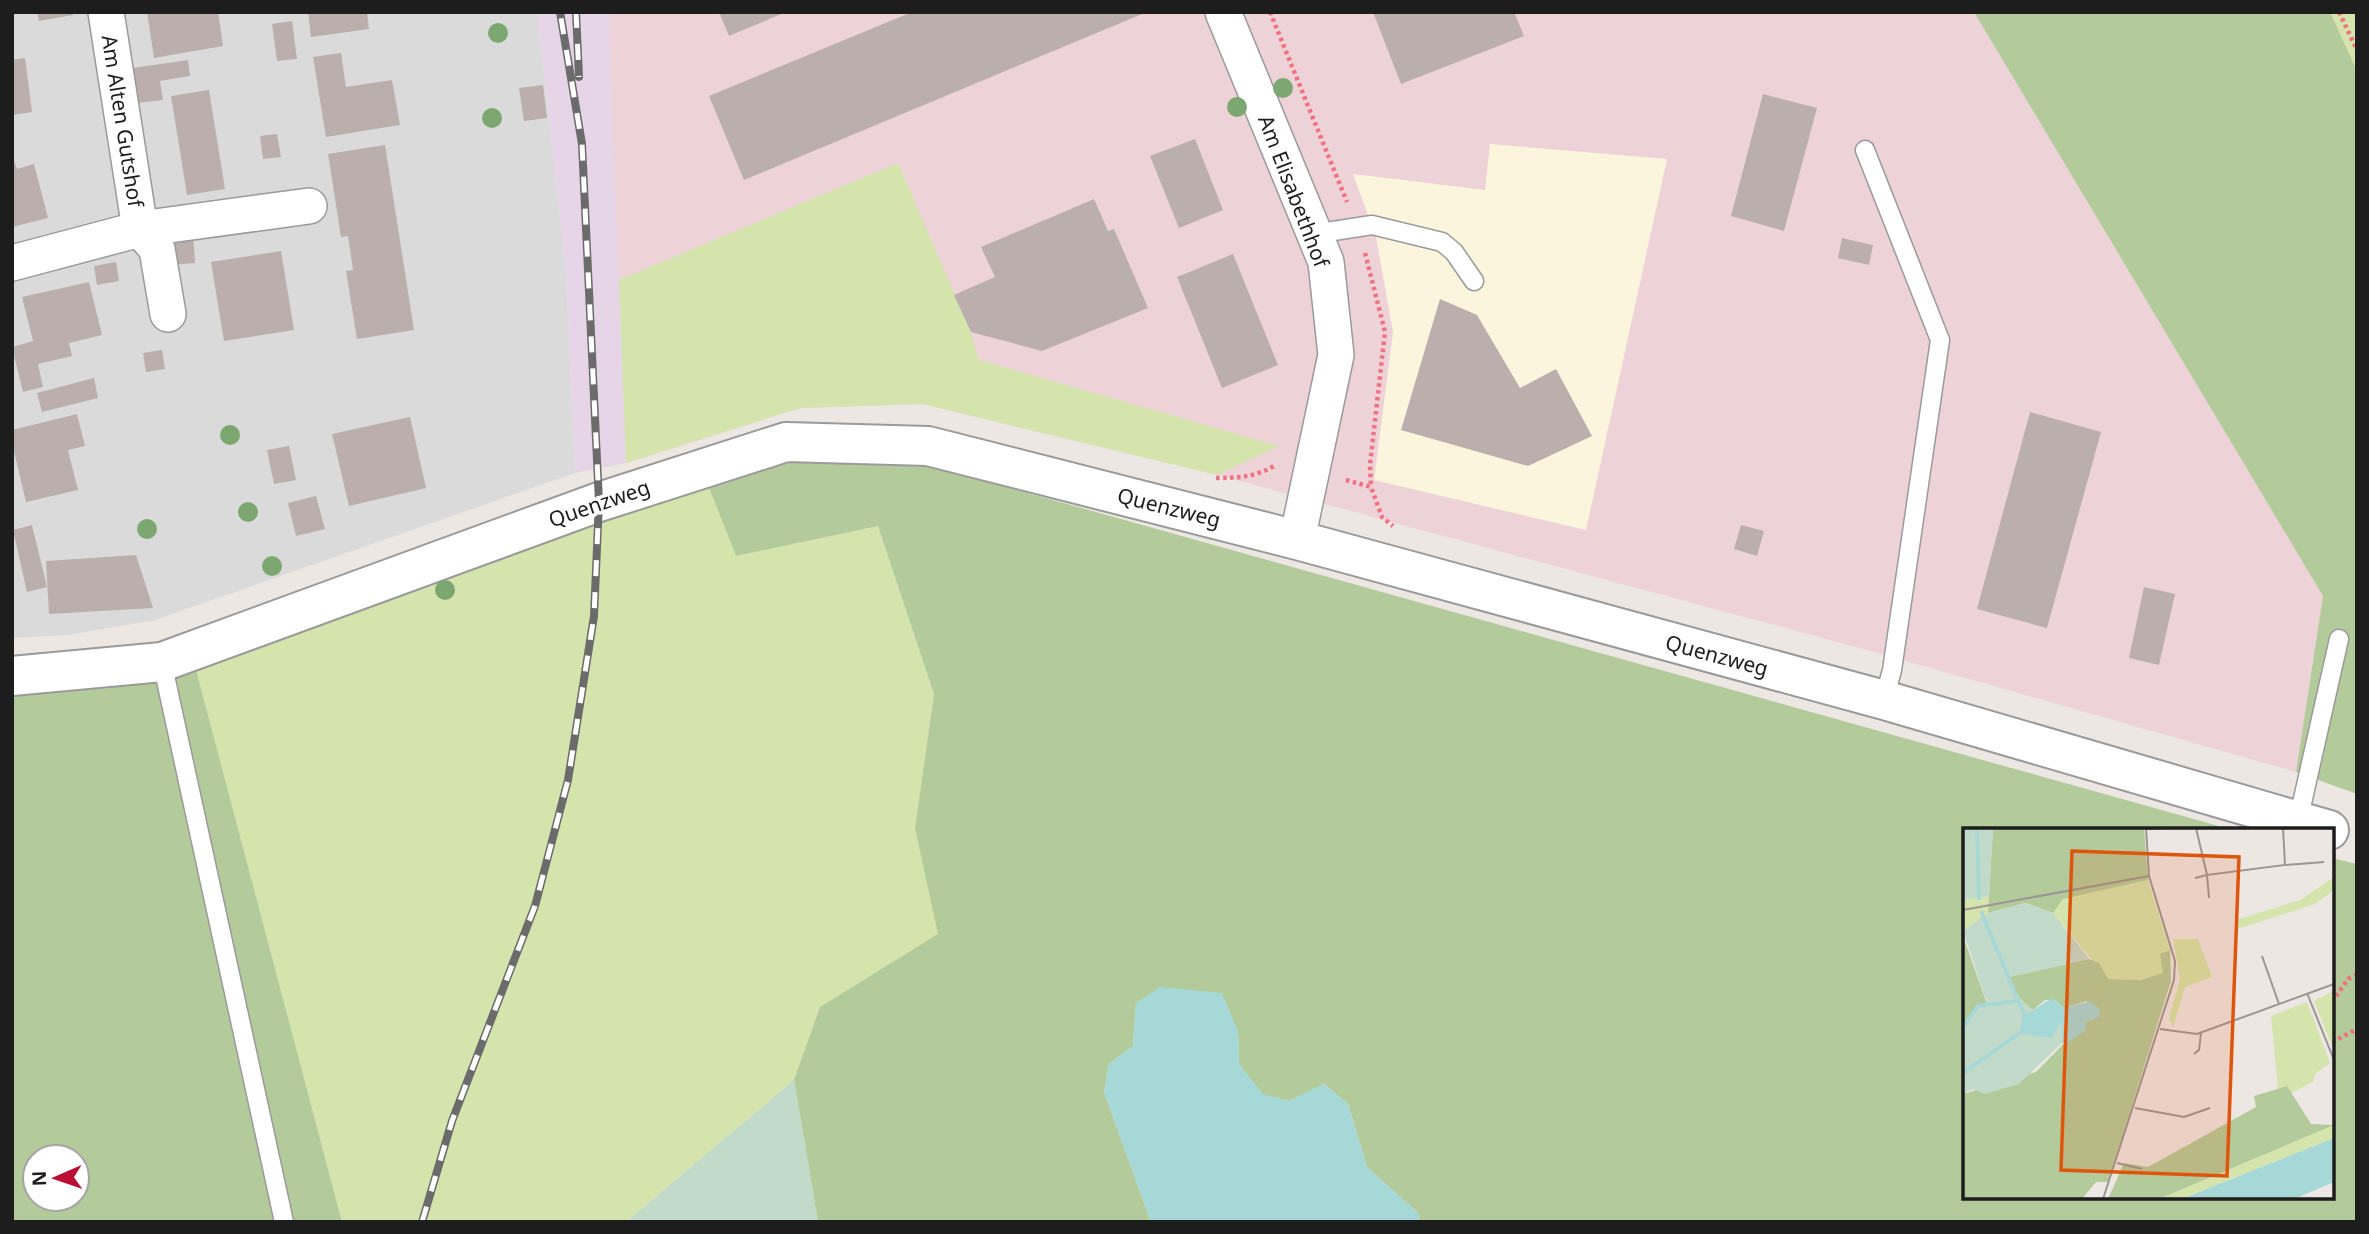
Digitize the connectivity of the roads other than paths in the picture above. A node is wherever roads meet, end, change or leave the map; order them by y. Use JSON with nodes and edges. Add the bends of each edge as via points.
{"nodes":[{"id":1,"x":106,"y":12,"type":"edge"},
{"id":2,"x":1223,"y":12,"type":"edge"},
{"id":3,"x":1865,"y":150,"type":"dead end"},
{"id":4,"x":309,"y":206,"type":"dead end"},
{"id":5,"x":140,"y":229,"type":"junction"},
{"id":6,"x":1314,"y":234,"type":"junction"},
{"id":7,"x":12,"y":263,"type":"edge"},
{"id":8,"x":1474,"y":281,"type":"dead end"},
{"id":9,"x":168,"y":314,"type":"dead end"},
{"id":10,"x":1297,"y":540,"type":"junction"},
{"id":11,"x":2339,"y":639,"type":"dead end"},
{"id":12,"x":162,"y":662,"type":"junction"},
{"id":13,"x":12,"y":676,"type":"edge"},
{"id":14,"x":1884,"y":700,"type":"junction"},
{"id":15,"x":2320,"y":827,"type":"edge"},
{"id":16,"x":2334,"y":831,"type":"edge"},
{"id":17,"x":2357,"y":837,"type":"edge"},
{"id":18,"x":284,"y":1222,"type":"edge"}],
"edges":[{"from":1,"to":5,"type":"street","name":"Am Alten Gutshof"},
{"from":2,"to":6,"type":"street","name":"Am Elisabethhof"},
{"from":3,"to":14,"type":"lane","via":[[1940,340]]},
{"from":4,"to":5,"type":"street","name":"Am Alten Gutshof"},
{"from":5,"to":7,"type":"street","name":"Am Alten Gutshof"},
{"from":5,"to":9,"type":"street","name":"Am Alten Gutshof","via":[[157,248]]},
{"from":6,"to":8,"type":"lane","via":[[1372,225],[1441,242]]},
{"from":6,"to":10,"type":"street","name":"Am Elisabethhof","via":[[1326,262],[1336,355]]},
{"from":10,"to":12,"type":"street","name":"Quenzweg","via":[[928,446],[786,443],[598,502]]},
{"from":10,"to":14,"type":"street","name":"Quenzweg"},
{"from":11,"to":15,"type":"lane"},
{"from":12,"to":13,"type":"street","name":"Quenzweg"},
{"from":12,"to":18,"type":"lane"},
{"from":14,"to":15,"type":"street","name":"Quenzweg"},
{"from":16,"to":17,"type":"street","name":"Quenzweg"}]}
